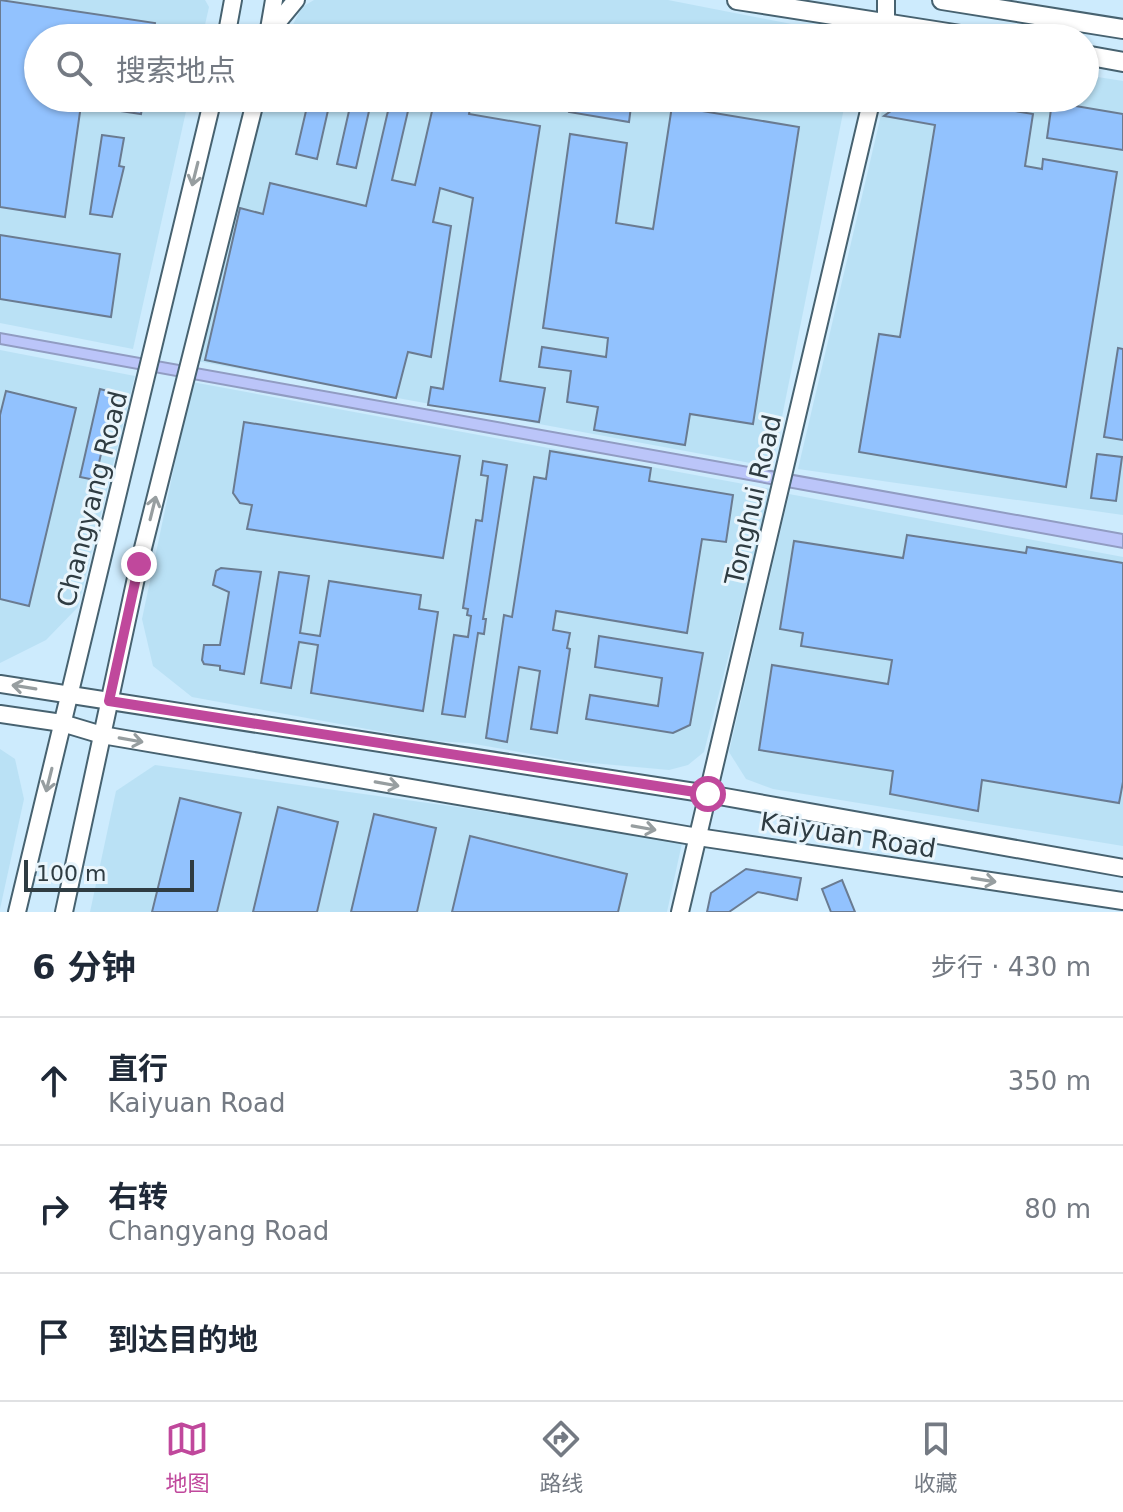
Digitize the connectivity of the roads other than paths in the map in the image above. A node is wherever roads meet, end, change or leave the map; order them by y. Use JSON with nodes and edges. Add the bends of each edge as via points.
{"nodes":[{"id":1,"x":223,"y":0,"type":"edge"},
{"id":2,"x":233,"y":0,"type":"edge"},
{"id":3,"x":274,"y":0,"type":"edge"},
{"id":4,"x":296,"y":0,"type":"edge"},
{"id":5,"x":737,"y":0,"type":"edge"},
{"id":6,"x":886,"y":0,"type":"edge"},
{"id":7,"x":942,"y":0,"type":"edge"},
{"id":8,"x":226,"y":24,"type":"edge"},
{"id":9,"x":228,"y":24,"type":"edge"},
{"id":10,"x":269,"y":24,"type":"edge"},
{"id":11,"x":277,"y":24,"type":"edge"},
{"id":12,"x":857,"y":24,"type":"edge"},
{"id":13,"x":887,"y":24,"type":"edge"},
{"id":14,"x":1092,"y":24,"type":"edge"},
{"id":15,"x":1099,"y":25,"type":"edge"},
{"id":16,"x":1123,"y":29,"type":"edge"},
{"id":17,"x":1099,"y":58,"type":"edge"},
{"id":18,"x":1123,"y":62,"type":"edge"},
{"id":19,"x":210,"y":112,"type":"edge"},
{"id":20,"x":252,"y":112,"type":"edge"},
{"id":21,"x":869,"y":112,"type":"edge"},
{"id":22,"x":0,"y":684,"type":"edge"},
{"id":23,"x":69,"y":695,"type":"junction"},
{"id":24,"x":109,"y":701,"type":"junction"},
{"id":25,"x":0,"y":714,"type":"edge"},
{"id":26,"x":62,"y":723,"type":"junction"},
{"id":27,"x":102,"y":735,"type":"junction"},
{"id":28,"x":708,"y":794,"type":"junction"},
{"id":29,"x":698,"y":837,"type":"junction"},
{"id":30,"x":1123,"y":868,"type":"edge"},
{"id":31,"x":1123,"y":901,"type":"edge"},
{"id":32,"x":17,"y":912,"type":"edge"},
{"id":33,"x":64,"y":912,"type":"edge"},
{"id":34,"x":680,"y":912,"type":"edge"}],
"edges":[{"from":1,"to":8,"type":"main road"},
{"from":2,"to":9,"type":"main road"},
{"from":3,"to":10,"type":"main road"},
{"from":4,"to":11,"type":"main road"},
{"from":5,"to":12,"type":"main road"},
{"from":6,"to":13,"type":"main road"},
{"from":7,"to":14,"type":"main road"},
{"from":15,"to":16,"type":"main road"},
{"from":17,"to":18,"type":"main road"},
{"from":19,"to":23,"type":"main road","name":"Changyang Road","one_way":true},
{"from":24,"to":20,"type":"main road","one_way":true},
{"from":21,"to":28,"type":"main road","name":"Tonghui Road"},
{"from":23,"to":22,"type":"main road","name":"Kaiyuan Road","one_way":true},
{"from":23,"to":24,"type":"main road","name":"Kaiyuan Road"},
{"from":23,"to":26,"type":"main road","name":"Changyang Road"},
{"from":24,"to":27,"type":"main road"},
{"from":24,"to":28,"type":"main road","name":"Kaiyuan Road"},
{"from":25,"to":26,"type":"main road","name":"Kaiyuan Road"},
{"from":26,"to":27,"type":"main road","name":"Kaiyuan Road"},
{"from":26,"to":32,"type":"main road","name":"Changyang Road","one_way":true},
{"from":27,"to":29,"type":"main road","name":"Kaiyuan Road","one_way":true},
{"from":27,"to":33,"type":"main road"},
{"from":28,"to":29,"type":"main road","name":"Tonghui Road"},
{"from":28,"to":30,"type":"main road","name":"Kaiyuan Road"},
{"from":29,"to":31,"type":"main road","name":"Kaiyuan Road","one_way":true},
{"from":29,"to":34,"type":"main road","name":"Tonghui Road"}]}
